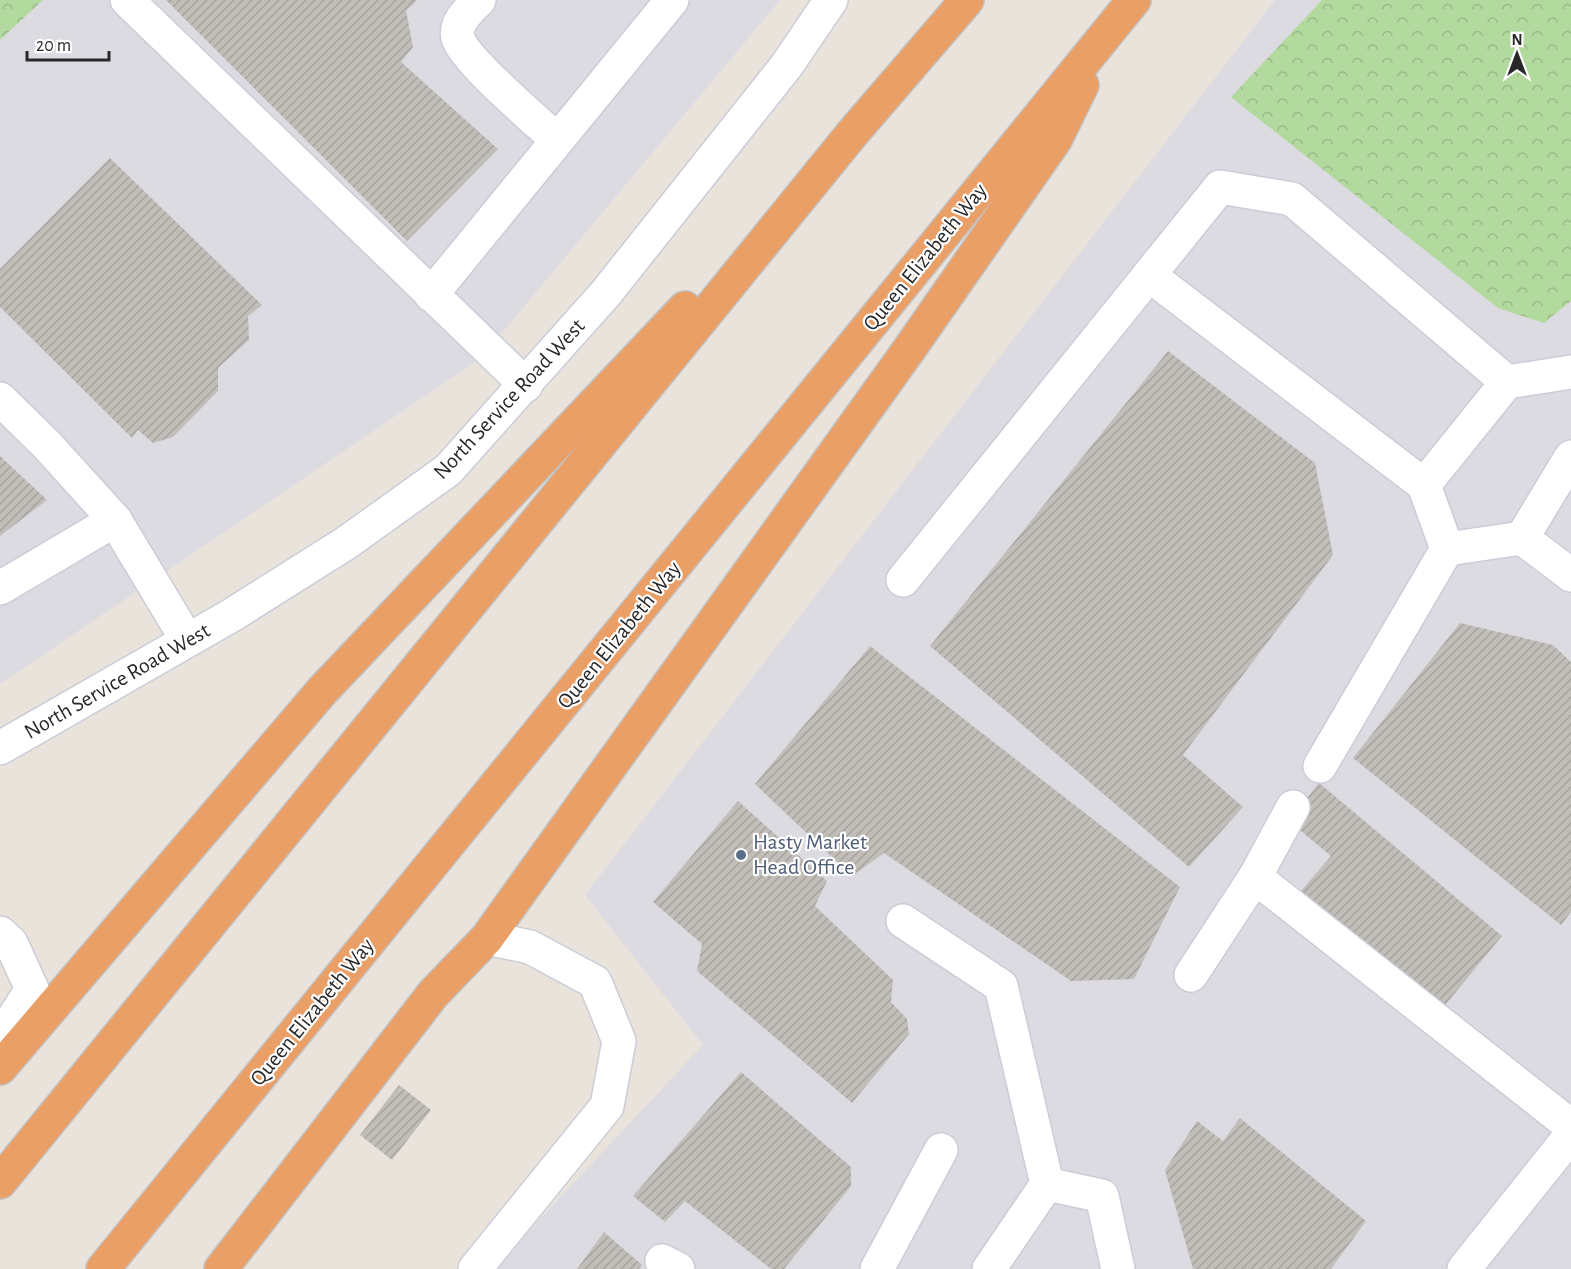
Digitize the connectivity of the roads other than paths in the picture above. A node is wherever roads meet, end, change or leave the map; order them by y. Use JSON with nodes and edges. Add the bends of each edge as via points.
{"nodes":[{"id":1,"x":127,"y":0,"type":"edge"},
{"id":2,"x":479,"y":0,"type":"edge"},
{"id":3,"x":672,"y":0,"type":"edge"},
{"id":4,"x":831,"y":0,"type":"edge"},
{"id":5,"x":967,"y":0,"type":"edge"},
{"id":6,"x":1134,"y":0,"type":"edge"},
{"id":7,"x":1108,"y":33,"type":"junction"},
{"id":8,"x":850,"y":135,"type":"junction"},
{"id":9,"x":557,"y":140,"type":"junction"},
{"id":10,"x":1149,"y":275,"type":"junction"},
{"id":11,"x":431,"y":295,"type":"junction"},
{"id":12,"x":1571,"y":372,"type":"edge"},
{"id":13,"x":1507,"y":382,"type":"junction"},
{"id":14,"x":526,"y":385,"type":"junction"},
{"id":15,"x":0,"y":399,"type":"edge"},
{"id":16,"x":1571,"y":457,"type":"edge"},
{"id":17,"x":1424,"y":485,"type":"junction"},
{"id":18,"x":115,"y":520,"type":"junction"},
{"id":19,"x":1522,"y":538,"type":"junction"},
{"id":20,"x":1448,"y":549,"type":"junction"},
{"id":21,"x":1571,"y":575,"type":"edge"},
{"id":22,"x":903,"y":580,"type":"dead end"},
{"id":23,"x":0,"y":588,"type":"edge"},
{"id":24,"x":187,"y":640,"type":"junction"},
{"id":25,"x":0,"y":748,"type":"edge"},
{"id":26,"x":1320,"y":766,"type":"dead end"},
{"id":27,"x":1293,"y":807,"type":"dead end"},
{"id":28,"x":1254,"y":877,"type":"junction"},
{"id":29,"x":903,"y":921,"type":"dead end"},
{"id":30,"x":0,"y":933,"type":"edge"},
{"id":31,"x":487,"y":938,"type":"junction"},
{"id":32,"x":1191,"y":975,"type":"dead end"},
{"id":33,"x":0,"y":1039,"type":"edge"},
{"id":34,"x":0,"y":1068,"type":"edge"},
{"id":35,"x":1571,"y":1126,"type":"edge"},
{"id":36,"x":1571,"y":1135,"type":"edge"},
{"id":37,"x":941,"y":1150,"type":"dead end"},
{"id":38,"x":0,"y":1182,"type":"edge"},
{"id":39,"x":1047,"y":1184,"type":"junction"},
{"id":40,"x":104,"y":1269,"type":"edge"},
{"id":41,"x":221,"y":1269,"type":"edge"},
{"id":42,"x":475,"y":1269,"type":"edge"},
{"id":43,"x":877,"y":1269,"type":"edge"},
{"id":44,"x":989,"y":1269,"type":"edge"},
{"id":45,"x":1118,"y":1269,"type":"edge"},
{"id":46,"x":1464,"y":1269,"type":"edge"}],
"edges":[{"from":1,"to":11,"type":"street"},
{"from":2,"to":9,"type":"street","via":[[459,22],[458,38],[464,51]]},
{"from":3,"to":9,"type":"street"},
{"from":4,"to":14,"type":"street","name":"North Service Road West","via":[[787,65],[621,275]]},
{"from":5,"to":8,"type":"highway"},
{"from":6,"to":7,"type":"highway","name":"Queen Elizabeth Way"},
{"from":7,"to":31,"type":"highway","via":[[1055,140]]},
{"from":7,"to":40,"type":"highway","name":"Queen Elizabeth Way"},
{"from":8,"to":34,"type":"highway","via":[[322,691]]},
{"from":8,"to":38,"type":"highway"},
{"from":9,"to":11,"type":"street"},
{"from":10,"to":13,"type":"street","via":[[1220,187],[1292,199]]},
{"from":10,"to":17,"type":"street"},
{"from":10,"to":22,"type":"street"},
{"from":11,"to":14,"type":"street"},
{"from":12,"to":13,"type":"street"},
{"from":13,"to":17,"type":"street"},
{"from":14,"to":24,"type":"street","name":"North Service Road West","via":[[448,470],[346,543]]},
{"from":15,"to":18,"type":"street","via":[[47,444]]},
{"from":16,"to":19,"type":"street"},
{"from":17,"to":20,"type":"street"},
{"from":18,"to":23,"type":"street"},
{"from":18,"to":24,"type":"street"},
{"from":19,"to":20,"type":"street"},
{"from":19,"to":21,"type":"street"},
{"from":20,"to":26,"type":"street"},
{"from":24,"to":25,"type":"street","name":"North Service Road West"},
{"from":27,"to":28,"type":"street"},
{"from":28,"to":32,"type":"street"},
{"from":28,"to":35,"type":"street"},
{"from":29,"to":39,"type":"street","via":[[1001,986]]},
{"from":30,"to":33,"type":"street","via":[[11,943],[32,989]]},
{"from":31,"to":41,"type":"highway","via":[[433,994]]},
{"from":31,"to":42,"type":"street","via":[[530,947],[595,982],[619,1041],[607,1106]]},
{"from":36,"to":46,"type":"street"},
{"from":37,"to":43,"type":"street"},
{"from":39,"to":44,"type":"street"},
{"from":39,"to":45,"type":"street","via":[[1102,1196]]}]}
